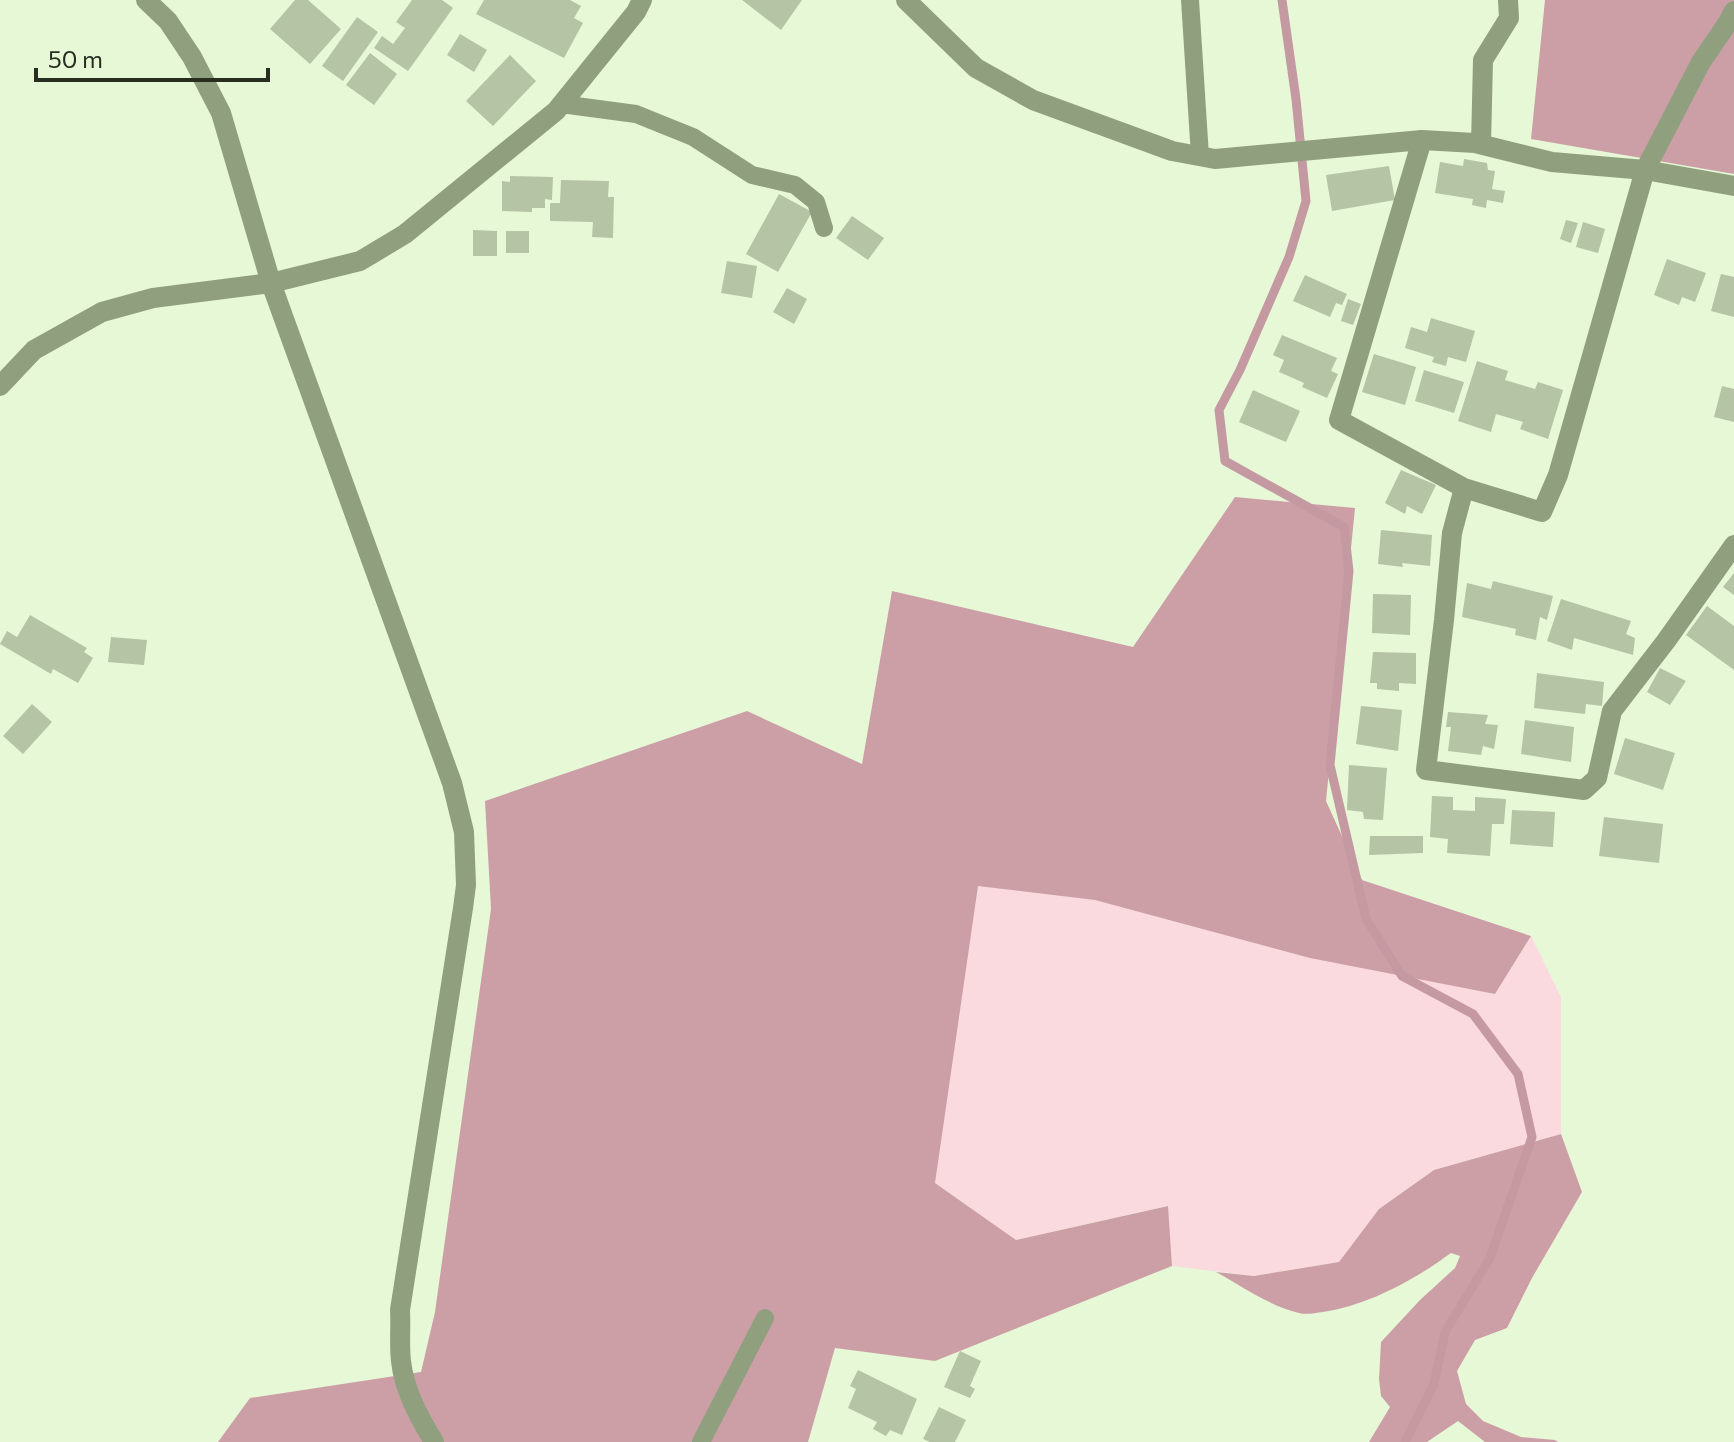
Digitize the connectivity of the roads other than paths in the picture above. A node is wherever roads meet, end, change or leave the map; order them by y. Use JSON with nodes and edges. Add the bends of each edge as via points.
{"nodes":[{"id":1,"x":146,"y":0,"type":"edge"},
{"id":2,"x":642,"y":0,"type":"edge"},
{"id":3,"x":906,"y":0,"type":"edge"},
{"id":4,"x":1190,"y":0,"type":"edge"},
{"id":5,"x":1508,"y":0,"type":"edge"},
{"id":6,"x":1734,"y":11,"type":"edge"},
{"id":7,"x":561,"y":104,"type":"junction"},
{"id":8,"x":1422,"y":140,"type":"junction"},
{"id":9,"x":1481,"y":144,"type":"junction"},
{"id":10,"x":1200,"y":156,"type":"junction"},
{"id":11,"x":1645,"y":170,"type":"junction"},
{"id":12,"x":1734,"y":186,"type":"edge"},
{"id":13,"x":824,"y":228,"type":"dead end"},
{"id":14,"x":271,"y":283,"type":"junction"},
{"id":15,"x":0,"y":386,"type":"edge"},
{"id":16,"x":1464,"y":488,"type":"junction"},
{"id":17,"x":1734,"y":545,"type":"edge"},
{"id":18,"x":765,"y":1318,"type":"dead end"},
{"id":19,"x":434,"y":1442,"type":"edge"},
{"id":20,"x":701,"y":1442,"type":"edge"}],
"edges":[{"from":1,"to":14,"type":"street","via":[[192,57],[221,113]]},
{"from":2,"to":7,"type":"street"},
{"from":3,"to":10,"type":"street","via":[[976,68],[1033,100],[1172,151]]},
{"from":4,"to":10,"type":"lane"},
{"from":5,"to":9,"type":"street","via":[[1509,18],[1483,60]]},
{"from":6,"to":11,"type":"street"},
{"from":7,"to":13,"type":"lane","via":[[636,114],[693,137],[752,175],[795,185],[816,202]]},
{"from":7,"to":14,"type":"street","via":[[405,234],[360,261]]},
{"from":8,"to":9,"type":"street"},
{"from":8,"to":10,"type":"street","via":[[1215,159]]},
{"from":8,"to":16,"type":"street","via":[[1339,420]]},
{"from":9,"to":11,"type":"street","via":[[1552,162]]},
{"from":11,"to":12,"type":"street"},
{"from":11,"to":16,"type":"street","via":[[1558,475],[1542,512]]},
{"from":14,"to":15,"type":"street","via":[[153,298],[102,312],[34,350]]},
{"from":14,"to":19,"type":"street","via":[[452,783],[464,832],[465,896],[400,1310],[401,1361],[408,1391]]},
{"from":16,"to":17,"type":"street","via":[[1452,533],[1426,770],[1584,790],[1597,778],[1612,711]]},
{"from":18,"to":20,"type":"lane"}]}
